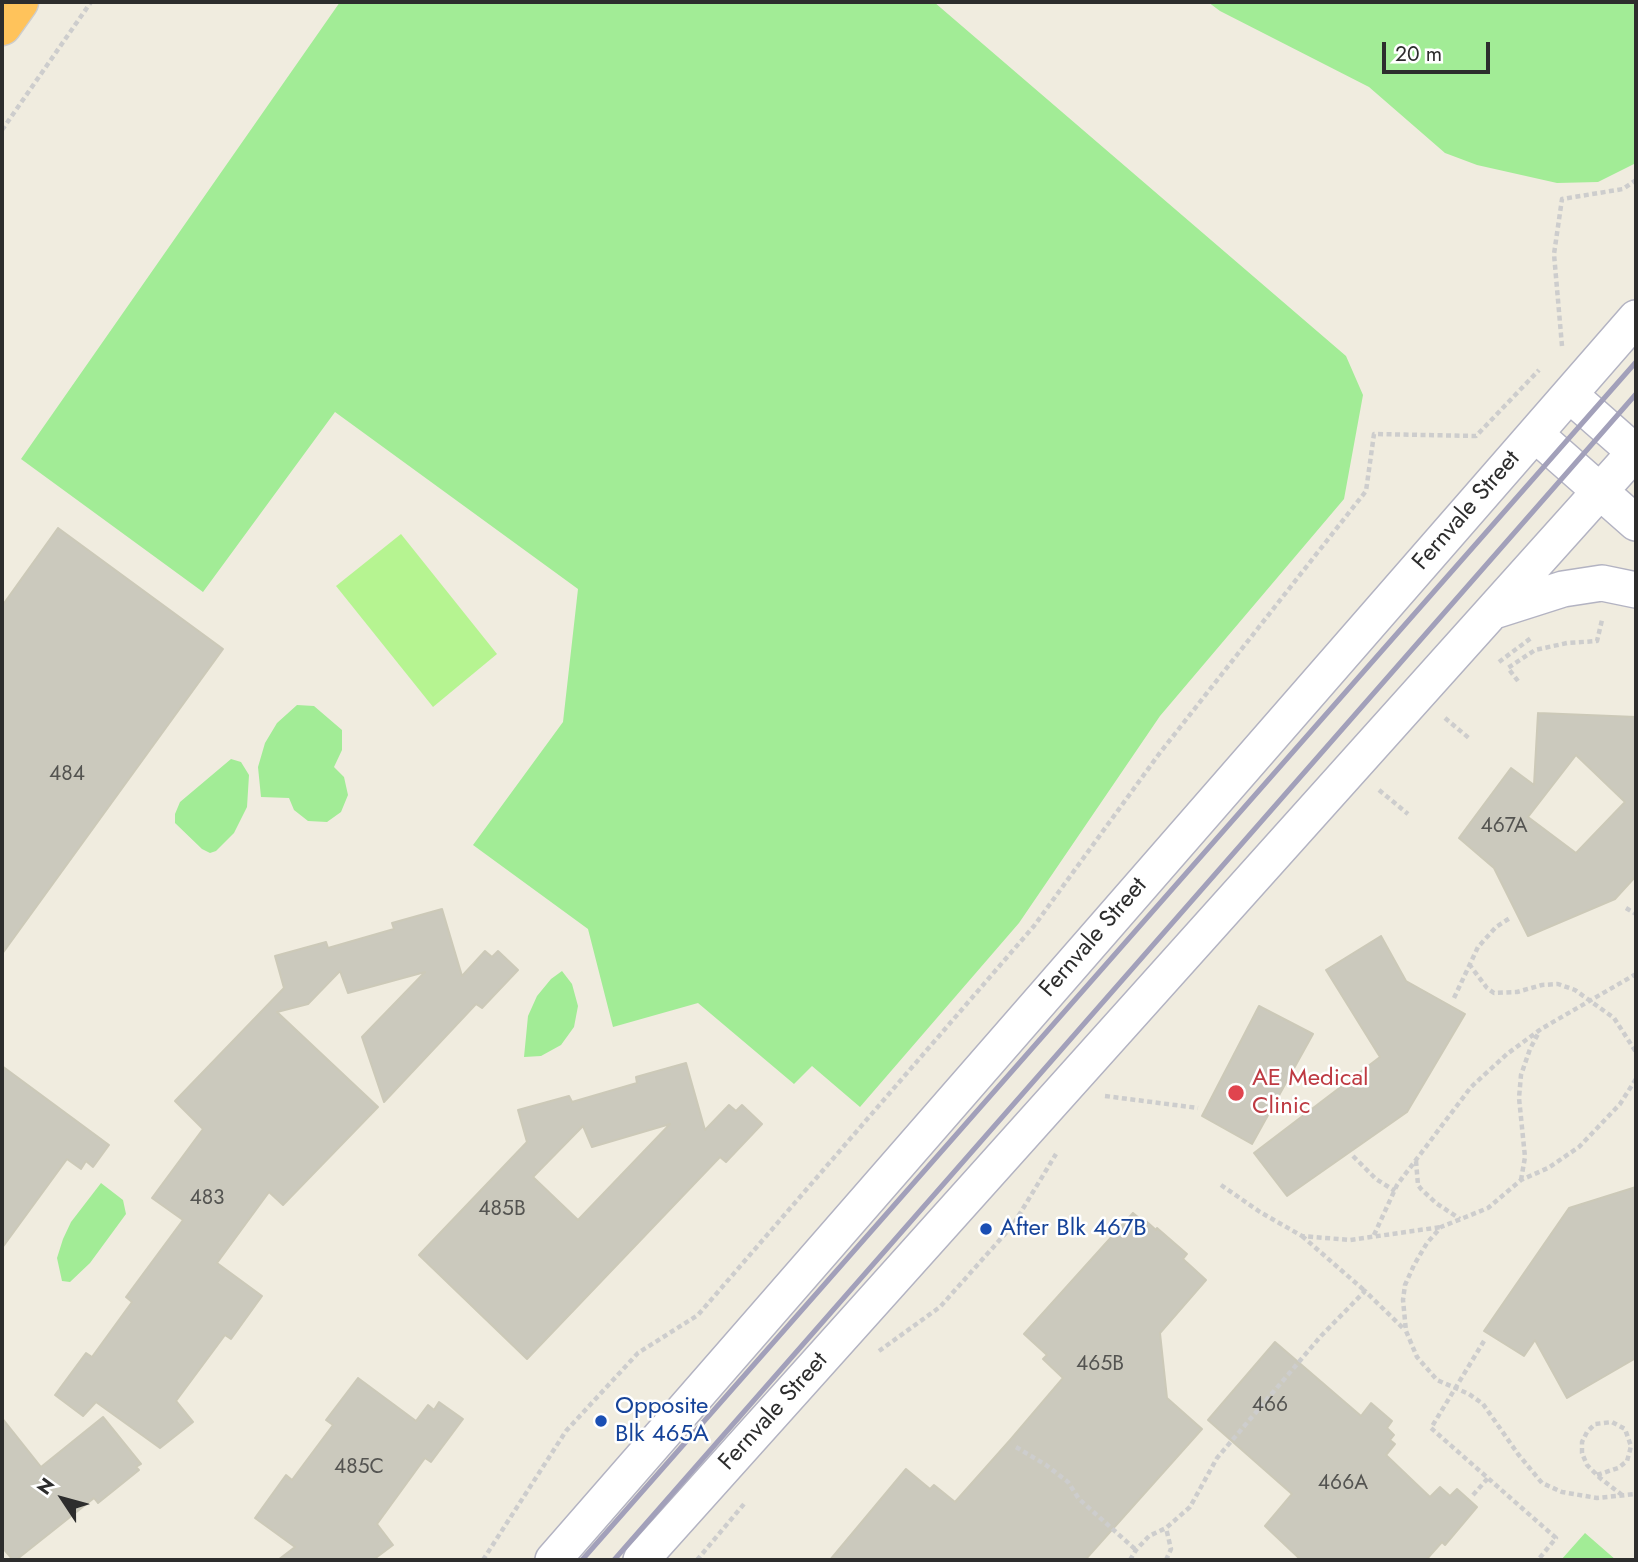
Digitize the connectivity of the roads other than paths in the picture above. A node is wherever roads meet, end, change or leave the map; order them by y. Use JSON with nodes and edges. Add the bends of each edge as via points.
{"nodes":[{"id":1,"x":19,"y":2,"type":"edge"},
{"id":2,"x":2,"y":26,"type":"edge"},
{"id":3,"x":1636,"y":318,"type":"edge"},
{"id":4,"x":1570,"y":395,"type":"junction"},
{"id":5,"x":1535,"y":434,"type":"junction"},
{"id":6,"x":1636,"y":452,"type":"edge"},
{"id":7,"x":1600,"y":491,"type":"junction"},
{"id":8,"x":1636,"y":523,"type":"edge"},
{"id":9,"x":1636,"y":590,"type":"edge"},
{"id":10,"x":1493,"y":611,"type":"junction"},
{"id":11,"x":553,"y":1560,"type":"edge"},
{"id":12,"x":641,"y":1560,"type":"edge"}],
"edges":[{"from":1,"to":2,"type":"highway"},
{"from":3,"to":4,"type":"street","name":"Fernvale Street"},
{"from":4,"to":5,"type":"street","name":"Fernvale Street"},
{"from":4,"to":6,"type":"street"},
{"from":5,"to":7,"type":"street"},
{"from":5,"to":11,"type":"street","name":"Fernvale Street"},
{"from":6,"to":7,"type":"street","name":"Fernvale Street"},
{"from":7,"to":8,"type":"street"},
{"from":7,"to":10,"type":"street","name":"Fernvale Street"},
{"from":9,"to":10,"type":"street","via":[[1602,583],[1563,589]]},
{"from":10,"to":12,"type":"street","name":"Fernvale Street"}]}
